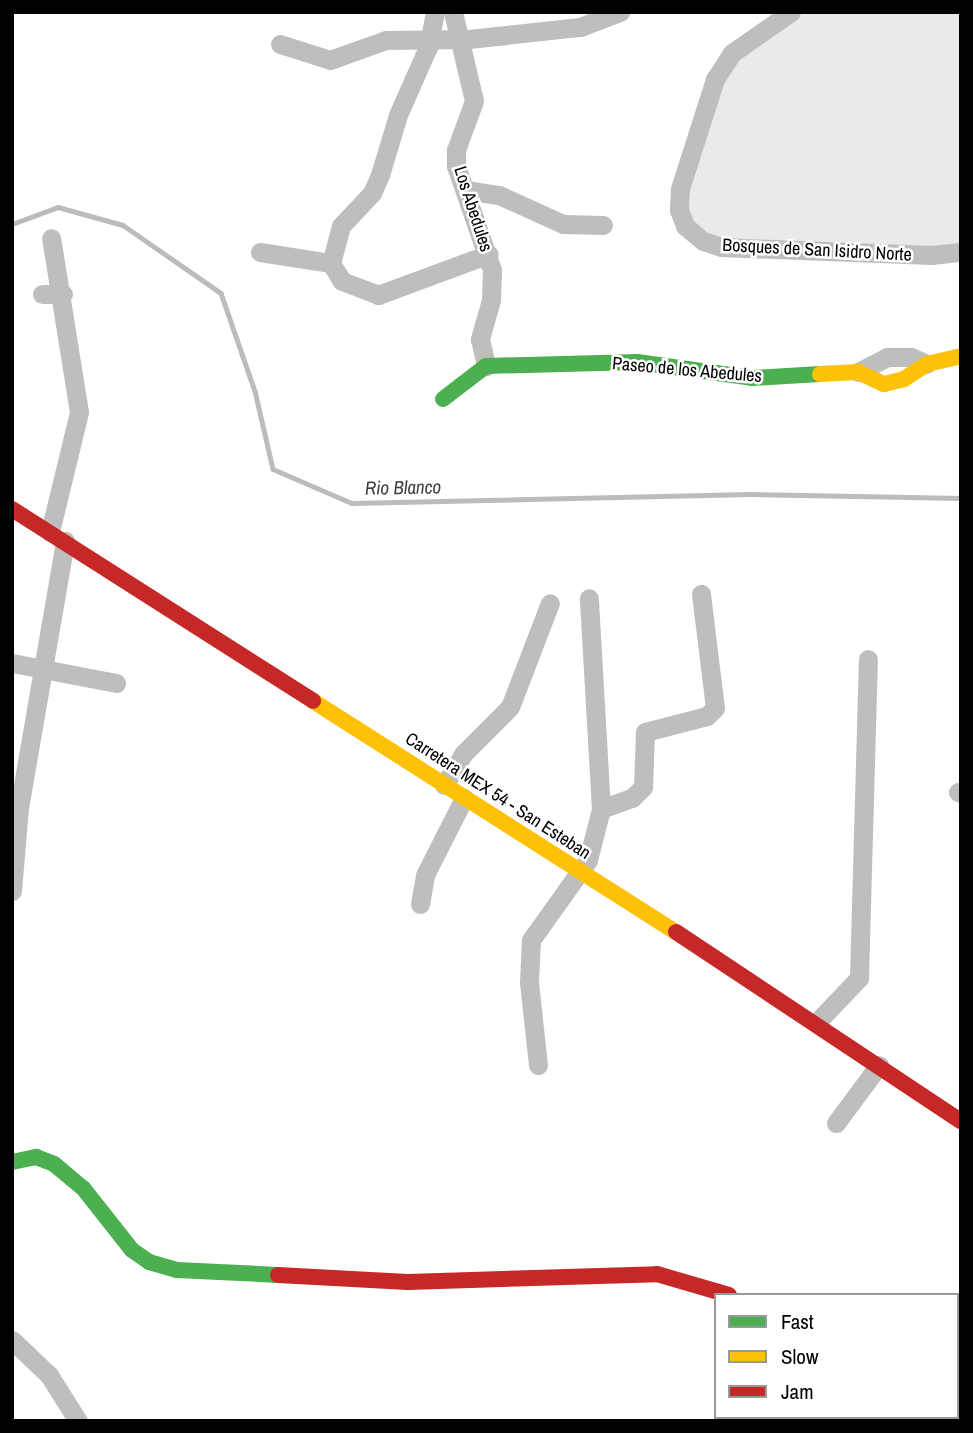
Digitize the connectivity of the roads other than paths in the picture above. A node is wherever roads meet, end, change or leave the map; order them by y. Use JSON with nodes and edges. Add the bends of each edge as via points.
{"nodes":[{"id":1,"x":435,"y":12,"type":"edge"},
{"id":2,"x":453,"y":12,"type":"edge"},
{"id":3,"x":620,"y":12,"type":"edge"},
{"id":4,"x":791,"y":12,"type":"edge"},
{"id":5,"x":430,"y":39,"type":"junction"},
{"id":6,"x":461,"y":39,"type":"junction"},
{"id":7,"x":280,"y":44,"type":"dead end"},
{"id":8,"x":466,"y":190,"type":"junction"},
{"id":9,"x":603,"y":225,"type":"dead end"},
{"id":10,"x":51,"y":239,"type":"dead end"},
{"id":11,"x":260,"y":252,"type":"dead end"},
{"id":12,"x":961,"y":252,"type":"edge"},
{"id":13,"x":489,"y":254,"type":"junction"},
{"id":14,"x":331,"y":263,"type":"junction"},
{"id":15,"x":63,"y":293,"type":"junction"},
{"id":16,"x":42,"y":294,"type":"dead end"},
{"id":17,"x":961,"y":356,"type":"edge"},
{"id":18,"x":926,"y":364,"type":"joint"},
{"id":19,"x":486,"y":366,"type":"junction"},
{"id":20,"x":858,"y":372,"type":"joint"},
{"id":21,"x":443,"y":399,"type":"dead end"},
{"id":22,"x":12,"y":509,"type":"edge"},
{"id":23,"x":57,"y":537,"type":"junction"},
{"id":24,"x":701,"y":594,"type":"dead end"},
{"id":25,"x":589,"y":598,"type":"dead end"},
{"id":26,"x":550,"y":603,"type":"dead end"},
{"id":27,"x":868,"y":659,"type":"dead end"},
{"id":28,"x":12,"y":663,"type":"edge"},
{"id":29,"x":43,"y":666,"type":"junction"},
{"id":30,"x":116,"y":683,"type":"dead end"},
{"id":31,"x":444,"y":785,"type":"junction"},
{"id":32,"x":464,"y":798,"type":"junction"},
{"id":33,"x":601,"y":809,"type":"junction"},
{"id":34,"x":579,"y":872,"type":"junction"},
{"id":35,"x":12,"y":891,"type":"edge"},
{"id":36,"x":420,"y":904,"type":"dead end"},
{"id":37,"x":817,"y":1022,"type":"junction"},
{"id":38,"x":538,"y":1065,"type":"dead end"},
{"id":39,"x":880,"y":1065,"type":"junction"},
{"id":40,"x":958,"y":1114,"type":"edge"},
{"id":41,"x":836,"y":1123,"type":"dead end"},
{"id":42,"x":12,"y":1162,"type":"edge"},
{"id":43,"x":722,"y":1293,"type":"edge"},
{"id":44,"x":12,"y":1340,"type":"edge"},
{"id":45,"x":78,"y":1421,"type":"edge"}],
"edges":[{"from":1,"to":5,"type":"street"},
{"from":2,"to":6,"type":"street","name":"Los Abedules"},
{"from":3,"to":6,"type":"street","via":[[592,26]]},
{"from":4,"to":12,"type":"street","name":"Bosques de San Isidro Norte","via":[[732,53],[715,79],[680,189],[679,210],[685,226],[703,241],[721,247],[930,255]]},
{"from":5,"to":6,"type":"street"},
{"from":5,"to":7,"type":"street","via":[[386,40],[330,60]]},
{"from":5,"to":14,"type":"street","via":[[372,194],[341,226]]},
{"from":6,"to":8,"type":"street","name":"Los Abedules","via":[[474,101],[457,150],[456,166]]},
{"from":8,"to":9,"type":"street","via":[[499,195],[564,224]]},
{"from":8,"to":13,"type":"street","name":"Los Abedules"},
{"from":10,"to":15,"type":"street"},
{"from":11,"to":14,"type":"street"},
{"from":13,"to":14,"type":"street","via":[[378,295],[342,281]]},
{"from":13,"to":19,"type":"street","name":"Los Abedules","via":[[493,289],[480,339]]},
{"from":15,"to":16,"type":"street"},
{"from":15,"to":23,"type":"street","via":[[79,412]]},
{"from":17,"to":18,"type":"street","name":"Paseo de los Abedules"},
{"from":18,"to":20,"type":"street","name":"Paseo de los Abedules","via":[[887,357]]},
{"from":19,"to":20,"type":"street","name":"Paseo de los Abedules","via":[[637,362],[752,378]]},
{"from":19,"to":21,"type":"street"},
{"from":22,"to":23,"type":"street","name":"Carretera MEX 54 - San Esteban"},
{"from":23,"to":29,"type":"street"},
{"from":23,"to":31,"type":"street","name":"Carretera MEX 54 - San Esteban"},
{"from":24,"to":33,"type":"street","via":[[715,708],[707,716],[645,732],[643,787],[632,798]]},
{"from":25,"to":33,"type":"street"},
{"from":26,"to":31,"type":"street","via":[[510,707],[463,754]]},
{"from":27,"to":37,"type":"street","via":[[859,978]]},
{"from":28,"to":29,"type":"street"},
{"from":29,"to":30,"type":"street"},
{"from":29,"to":35,"type":"street","via":[[19,807]]},
{"from":31,"to":32,"type":"street","name":"Carretera MEX 54 - San Esteban"},
{"from":32,"to":34,"type":"street","name":"Carretera MEX 54 - San Esteban"},
{"from":32,"to":36,"type":"street","via":[[425,875]]},
{"from":33,"to":34,"type":"street","via":[[595,843]]},
{"from":34,"to":37,"type":"street","name":"Carretera MEX 54 - San Esteban"},
{"from":34,"to":38,"type":"street","via":[[531,940],[529,982]]},
{"from":37,"to":39,"type":"street","name":"Carretera MEX 54 - San Esteban"},
{"from":39,"to":40,"type":"street","name":"Carretera MEX 54 - San Esteban"},
{"from":39,"to":41,"type":"street"},
{"from":42,"to":43,"type":"street","via":[[36,1157],[54,1164],[83,1188],[132,1250],[149,1262],[177,1270],[408,1282],[657,1274]]},
{"from":44,"to":45,"type":"street","via":[[49,1375]]}]}
